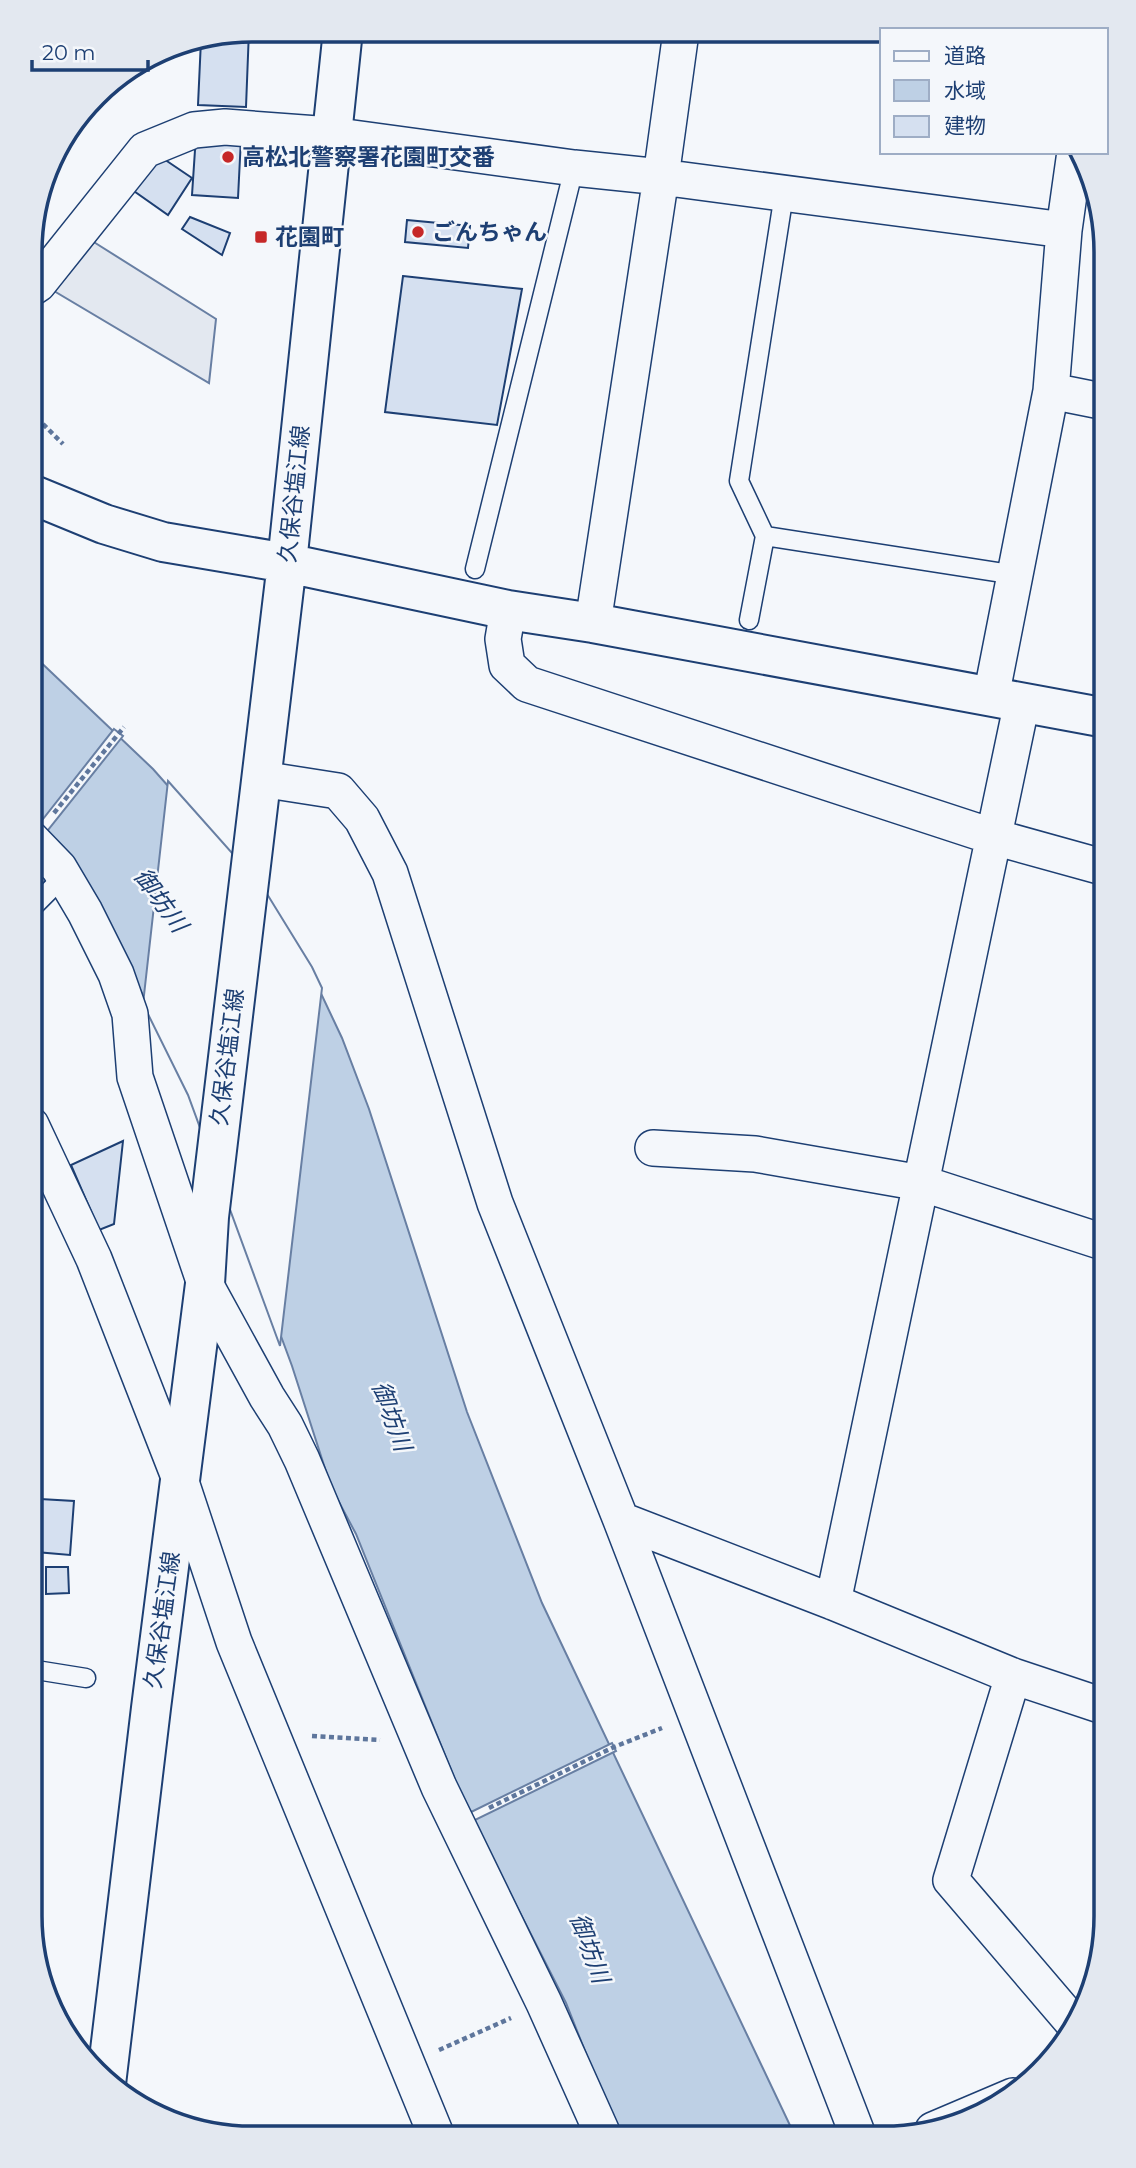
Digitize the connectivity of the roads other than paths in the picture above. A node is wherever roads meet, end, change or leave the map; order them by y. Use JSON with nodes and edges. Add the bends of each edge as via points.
{"nodes":[{"id":1,"x":342,"y":42,"type":"edge"},
{"id":2,"x":680,"y":42,"type":"edge"},
{"id":3,"x":331,"y":135,"type":"junction"},
{"id":4,"x":1074,"y":163,"type":"edge"},
{"id":5,"x":574,"y":168,"type":"junction"},
{"id":6,"x":661,"y":177,"type":"junction"},
{"id":7,"x":784,"y":194,"type":"junction"},
{"id":8,"x":1064,"y":230,"type":"junction"},
{"id":9,"x":42,"y":279,"type":"edge"},
{"id":10,"x":1051,"y":391,"type":"junction"},
{"id":11,"x":1094,"y":400,"type":"edge"},
{"id":12,"x":42,"y":499,"type":"edge"},
{"id":13,"x":765,"y":536,"type":"junction"},
{"id":14,"x":287,"y":563,"type":"junction"},
{"id":15,"x":475,"y":569,"type":"dead end"},
{"id":16,"x":1016,"y":575,"type":"junction"},
{"id":17,"x":508,"y":610,"type":"junction"},
{"id":18,"x":749,"y":620,"type":"dead end"},
{"id":19,"x":593,"y":623,"type":"junction"},
{"id":20,"x":1006,"y":700,"type":"junction"},
{"id":21,"x":1094,"y":716,"type":"edge"},
{"id":22,"x":261,"y":779,"type":"junction"},
{"id":23,"x":42,"y":829,"type":"edge"},
{"id":24,"x":994,"y":837,"type":"junction"},
{"id":25,"x":1094,"y":865,"type":"edge"},
{"id":26,"x":64,"y":876,"type":"junction"},
{"id":27,"x":42,"y":898,"type":"edge"},
{"id":28,"x":42,"y":1148,"type":"edge"},
{"id":29,"x":653,"y":1148,"type":"dead end"},
{"id":30,"x":921,"y":1183,"type":"junction"},
{"id":31,"x":1094,"y":1239,"type":"edge"},
{"id":32,"x":205,"y":1284,"type":"junction"},
{"id":33,"x":181,"y":1482,"type":"junction"},
{"id":34,"x":621,"y":1520,"type":"junction"},
{"id":35,"x":833,"y":1602,"type":"junction"},
{"id":36,"x":42,"y":1671,"type":"edge"},
{"id":37,"x":1013,"y":1676,"type":"junction"},
{"id":38,"x":86,"y":1678,"type":"dead end"},
{"id":39,"x":1094,"y":1703,"type":"edge"},
{"id":40,"x":1068,"y":2017,"type":"edge"},
{"id":41,"x":108,"y":2068,"type":"edge"},
{"id":42,"x":432,"y":2126,"type":"edge"},
{"id":43,"x":599,"y":2126,"type":"edge"},
{"id":44,"x":854,"y":2126,"type":"edge"}],
"edges":[{"from":1,"to":3,"type":"main road","name":"久保谷塩江線"},
{"from":2,"to":6,"type":"street"},
{"from":3,"to":5,"type":"street"},
{"from":3,"to":9,"type":"street","via":[[225,127],[194,130],[145,150]]},
{"from":3,"to":14,"type":"main road","name":"久保谷塩江線"},
{"from":4,"to":8,"type":"street"},
{"from":5,"to":6,"type":"street"},
{"from":5,"to":15,"type":"lane"},
{"from":6,"to":7,"type":"street"},
{"from":6,"to":19,"type":"street"},
{"from":7,"to":8,"type":"street"},
{"from":7,"to":13,"type":"lane","via":[[739,481]]},
{"from":8,"to":10,"type":"street"},
{"from":10,"to":11,"type":"street"},
{"from":10,"to":16,"type":"street"},
{"from":12,"to":14,"type":"main road","via":[[163,542]]},
{"from":13,"to":16,"type":"lane"},
{"from":13,"to":18,"type":"lane"},
{"from":14,"to":17,"type":"main road"},
{"from":14,"to":22,"type":"main road","name":"久保谷塩江線"},
{"from":16,"to":20,"type":"street"},
{"from":17,"to":19,"type":"main road"},
{"from":17,"to":24,"type":"street","via":[[503,639],[507,664],[527,684]]},
{"from":19,"to":20,"type":"main road"},
{"from":20,"to":21,"type":"main road"},
{"from":20,"to":24,"type":"street"},
{"from":22,"to":32,"type":"main road","name":"久保谷塩江線"},
{"from":22,"to":34,"type":"street","via":[[338,791],[362,819],[390,873],[495,1203]]},
{"from":23,"to":26,"type":"street"},
{"from":24,"to":25,"type":"street"},
{"from":24,"to":30,"type":"street"},
{"from":26,"to":27,"type":"lane"},
{"from":26,"to":32,"type":"street","via":[[116,974],[130,1014],[135,1077]]},
{"from":28,"to":33,"type":"street","via":[[94,1259]]},
{"from":29,"to":30,"type":"street","via":[[755,1154]]},
{"from":30,"to":31,"type":"street"},
{"from":30,"to":35,"type":"street"},
{"from":32,"to":33,"type":"main road","name":"久保谷塩江線"},
{"from":32,"to":43,"type":"street","via":[[302,1460],[448,1806]]},
{"from":33,"to":41,"type":"main road","name":"久保谷塩江線"},
{"from":33,"to":42,"type":"street","via":[[233,1642]]},
{"from":34,"to":35,"type":"street"},
{"from":34,"to":44,"type":"street"},
{"from":35,"to":37,"type":"street"},
{"from":36,"to":38,"type":"lane"},
{"from":37,"to":39,"type":"street"},
{"from":37,"to":40,"type":"street","via":[[951,1880]]}]}
